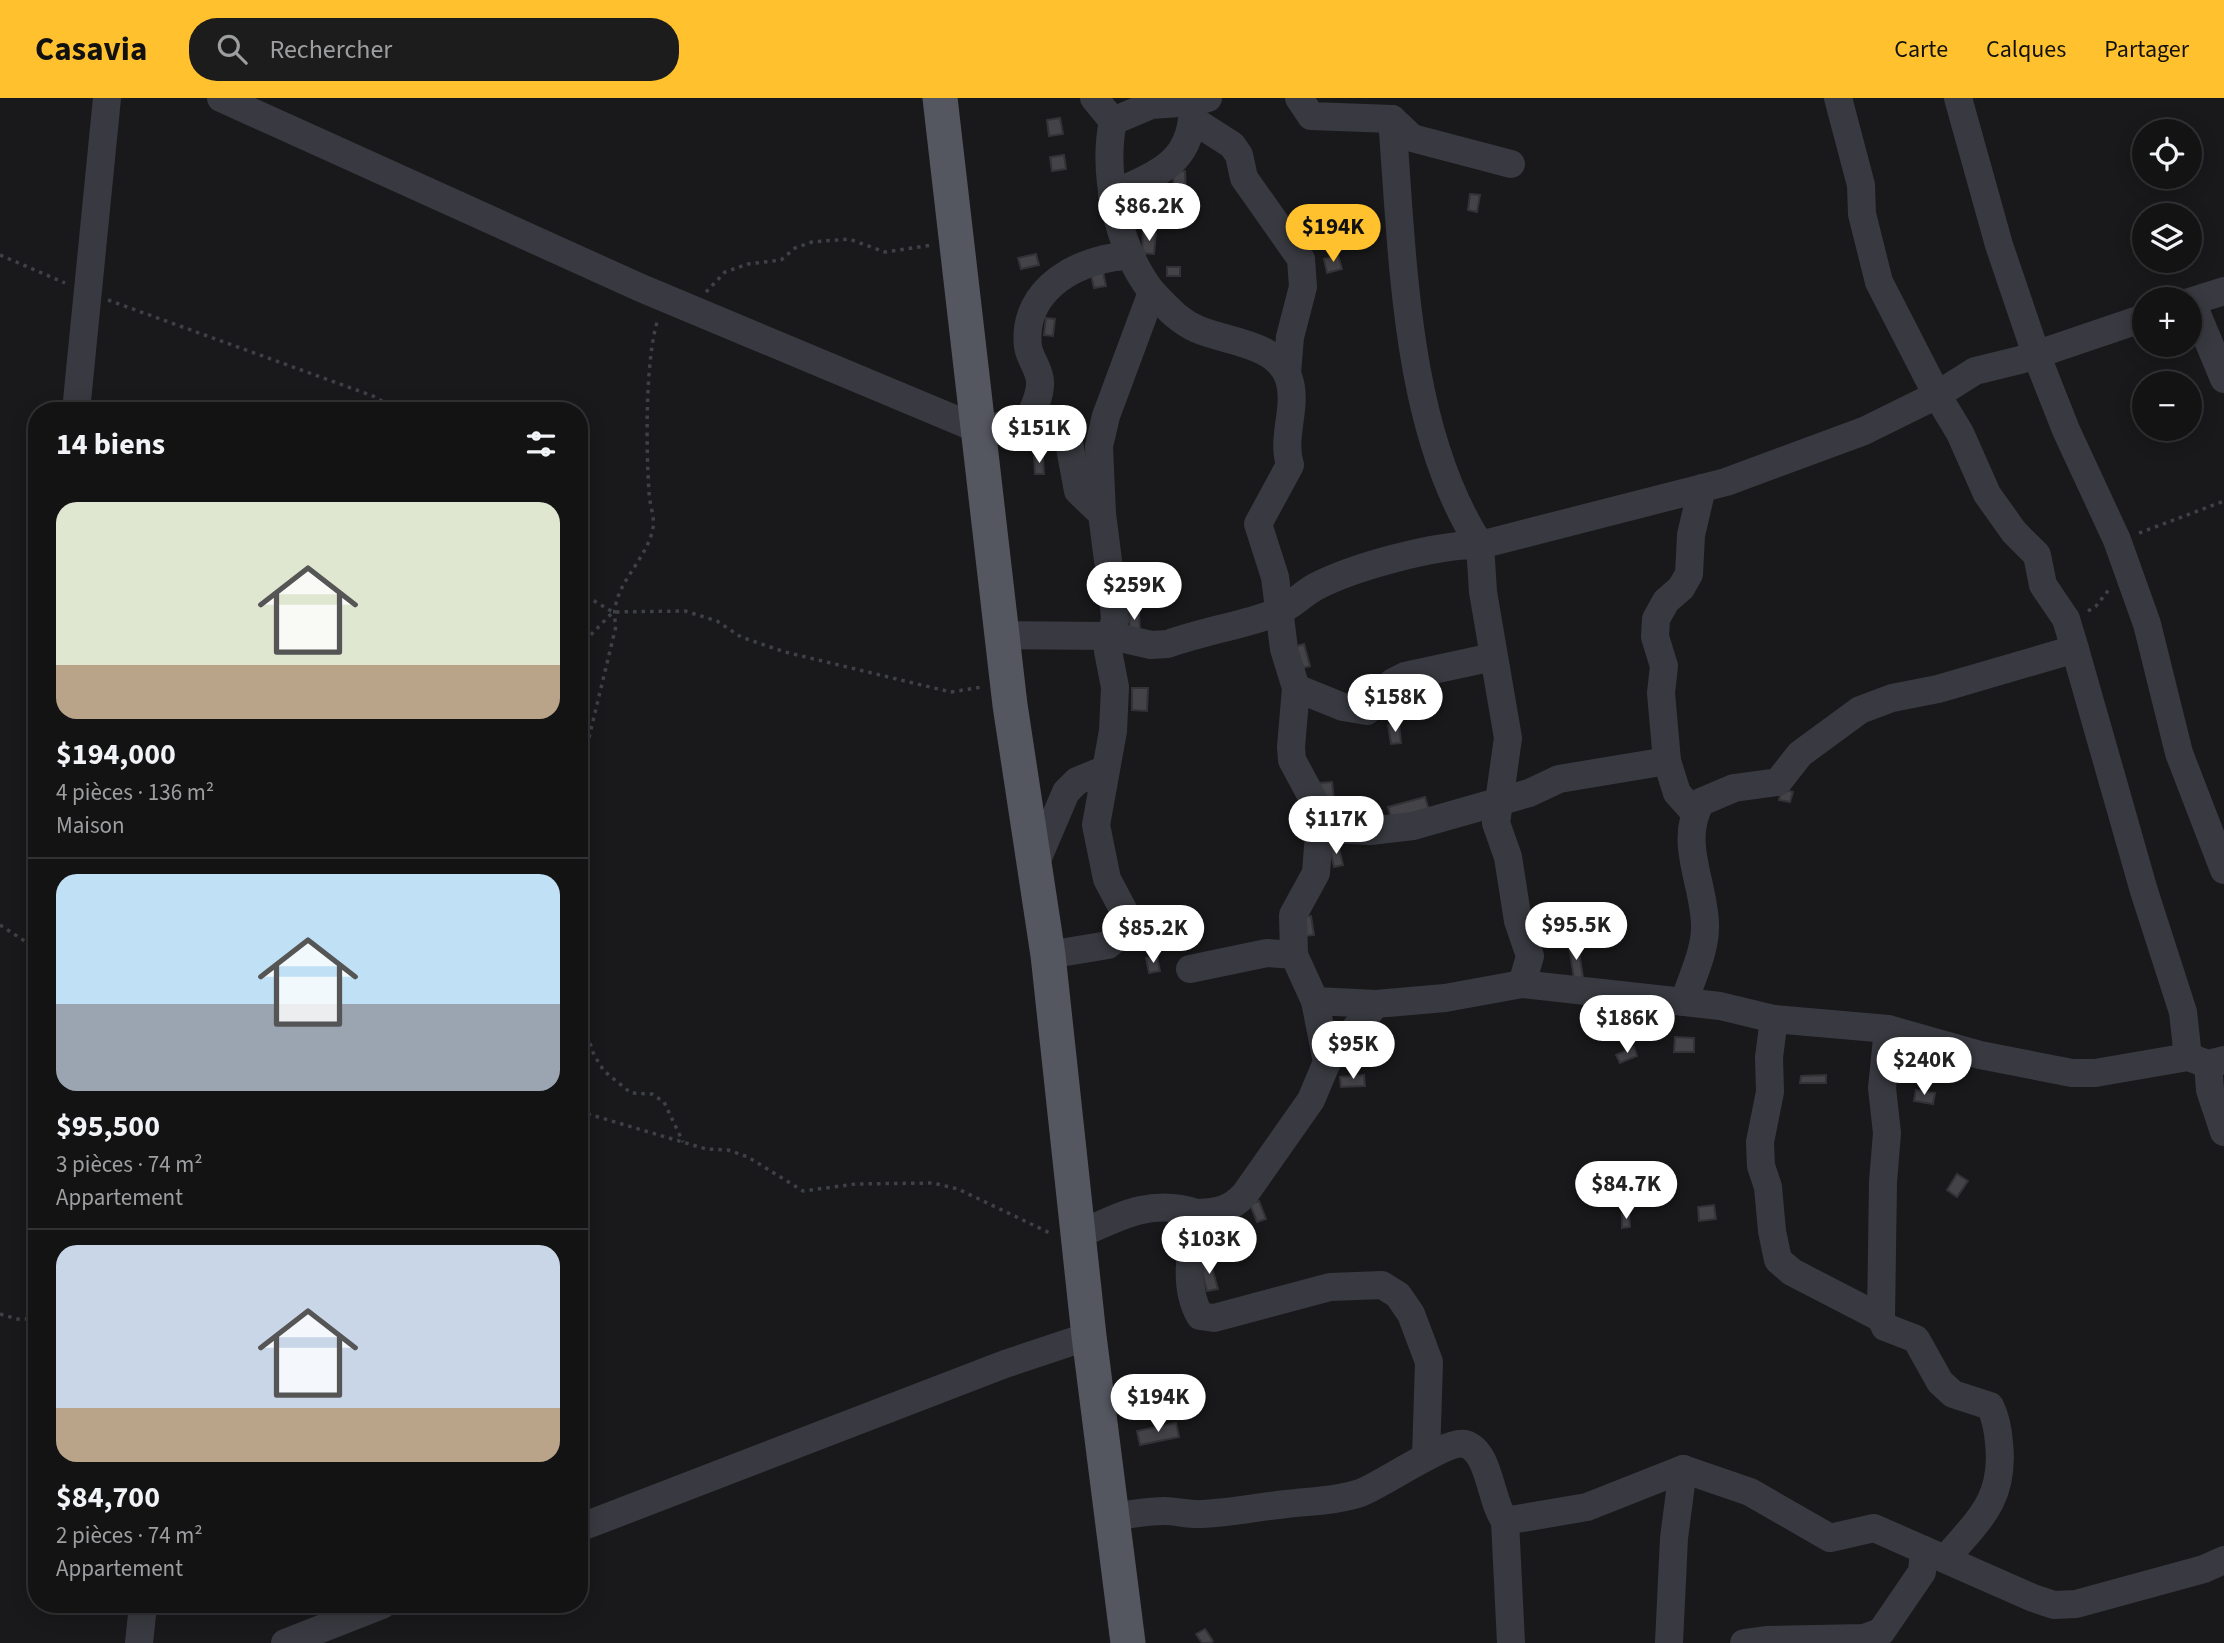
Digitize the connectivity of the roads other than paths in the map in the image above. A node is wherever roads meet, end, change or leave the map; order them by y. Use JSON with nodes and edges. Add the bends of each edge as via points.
{"nodes":[{"id":1,"x":107,"y":98,"type":"edge"},
{"id":2,"x":221,"y":98,"type":"edge"},
{"id":3,"x":940,"y":98,"type":"edge"},
{"id":4,"x":1094,"y":98,"type":"edge"},
{"id":5,"x":1300,"y":98,"type":"edge"},
{"id":6,"x":1838,"y":98,"type":"edge"},
{"id":7,"x":1958,"y":98,"type":"edge"},
{"id":8,"x":1198,"y":107,"type":"edge"},
{"id":9,"x":1392,"y":119,"type":"junction"},
{"id":10,"x":1113,"y":121,"type":"junction"},
{"id":11,"x":1511,"y":164,"type":"dead end"},
{"id":12,"x":1112,"y":195,"type":"junction"},
{"id":13,"x":1132,"y":256,"type":"junction"},
{"id":14,"x":2224,"y":291,"type":"edge"},
{"id":15,"x":1152,"y":292,"type":"junction"},
{"id":16,"x":2202,"y":298,"type":"edge"},
{"id":17,"x":2132,"y":322,"type":"edge"},
{"id":18,"x":2202,"y":328,"type":"edge"},
{"id":19,"x":2036,"y":354,"type":"junction"},
{"id":20,"x":1287,"y":373,"type":"junction"},
{"id":21,"x":2224,"y":379,"type":"edge"},
{"id":22,"x":1937,"y":395,"type":"junction"},
{"id":23,"x":77,"y":402,"type":"edge"},
{"id":24,"x":1027,"y":423,"type":"junction"},
{"id":25,"x":978,"y":429,"type":"junction"},
{"id":26,"x":1702,"y":488,"type":"junction"},
{"id":27,"x":1102,"y":514,"type":"junction"},
{"id":28,"x":1479,"y":545,"type":"junction"},
{"id":29,"x":1280,"y":611,"type":"junction"},
{"id":30,"x":1002,"y":635,"type":"junction"},
{"id":31,"x":1112,"y":636,"type":"junction"},
{"id":32,"x":2075,"y":649,"type":"junction"},
{"id":33,"x":1493,"y":657,"type":"junction"},
{"id":34,"x":1296,"y":688,"type":"junction"},
{"id":35,"x":1667,"y":761,"type":"junction"},
{"id":36,"x":1104,"y":770,"type":"junction"},
{"id":37,"x":1498,"y":799,"type":"junction"},
{"id":38,"x":1695,"y":813,"type":"junction"},
{"id":39,"x":1320,"y":820,"type":"junction"},
{"id":40,"x":1033,"y":869,"type":"junction"},
{"id":41,"x":2224,"y":870,"type":"edge"},
{"id":42,"x":1294,"y":955,"type":"junction"},
{"id":43,"x":1048,"y":956,"type":"junction"},
{"id":44,"x":1191,"y":969,"type":"dead end"},
{"id":45,"x":1521,"y":984,"type":"junction"},
{"id":46,"x":1315,"y":1000,"type":"junction"},
{"id":47,"x":1684,"y":1002,"type":"junction"},
{"id":48,"x":1376,"y":1004,"type":"junction"},
{"id":49,"x":1774,"y":1019,"type":"junction"},
{"id":50,"x":1888,"y":1029,"type":"junction"},
{"id":51,"x":2207,"y":1060,"type":"edge"},
{"id":52,"x":1327,"y":1062,"type":"junction"},
{"id":53,"x":2224,"y":1132,"type":"edge"},
{"id":54,"x":1197,"y":1213,"type":"junction"},
{"id":55,"x":1078,"y":1235,"type":"junction"},
{"id":56,"x":1881,"y":1318,"type":"junction"},
{"id":57,"x":1089,"y":1336,"type":"junction"},
{"id":58,"x":1426,"y":1457,"type":"junction"},
{"id":59,"x":1683,"y":1469,"type":"junction"},
{"id":60,"x":1111,"y":1516,"type":"junction"},
{"id":61,"x":1504,"y":1521,"type":"junction"},
{"id":62,"x":588,"y":1525,"type":"edge"},
{"id":63,"x":1935,"y":1554,"type":"junction"},
{"id":64,"x":2224,"y":1560,"type":"edge"},
{"id":65,"x":142,"y":1613,"type":"edge"},
{"id":66,"x":362,"y":1613,"type":"edge"},
{"id":67,"x":139,"y":1643,"type":"edge"},
{"id":68,"x":285,"y":1643,"type":"edge"},
{"id":69,"x":1128,"y":1643,"type":"edge"},
{"id":70,"x":1511,"y":1643,"type":"edge"},
{"id":71,"x":1669,"y":1643,"type":"edge"},
{"id":72,"x":1744,"y":1643,"type":"edge"}],
"edges":[{"from":1,"to":23,"type":"street"},
{"from":2,"to":25,"type":"street","via":[[673,301]]},
{"from":3,"to":25,"type":"main road"},
{"from":4,"to":10,"type":"street"},
{"from":5,"to":9,"type":"street","via":[[1311,116]]},
{"from":6,"to":22,"type":"street","via":[[1879,282]]},
{"from":7,"to":19,"type":"street","via":[[1999,245]]},
{"from":8,"to":10,"type":"street","via":[[1151,105]]},
{"from":8,"to":12,"type":"street","via":[[1188,144],[1175,161]]},
{"from":8,"to":20,"type":"street","via":[[1239,155],[1244,178],[1301,259],[1303,288],[1290,337]]},
{"from":9,"to":11,"type":"street","via":[[1412,138]]},
{"from":9,"to":28,"type":"street","via":[[1403,281],[1421,388],[1457,510]]},
{"from":10,"to":12,"type":"street","via":[[1107,149]]},
{"from":12,"to":13,"type":"street"},
{"from":13,"to":15,"type":"street"},
{"from":13,"to":24,"type":"street","via":[[1079,265],[1060,276],[1036,305],[1028,347],[1040,382]]},
{"from":14,"to":16,"type":"street"},
{"from":15,"to":20,"type":"street","via":[[1177,318],[1254,348],[1277,361]]},
{"from":15,"to":27,"type":"street","via":[[1099,446]]},
{"from":17,"to":19,"type":"street"},
{"from":18,"to":21,"type":"street"},
{"from":19,"to":22,"type":"street","via":[[1975,371]]},
{"from":19,"to":41,"type":"street","via":[[2117,540],[2147,624],[2179,753]]},
{"from":20,"to":29,"type":"street","via":[[1291,403],[1285,449],[1290,464],[1258,524]]},
{"from":22,"to":26,"type":"street","via":[[1864,432]]},
{"from":22,"to":32,"type":"street","via":[[1987,494],[2037,555],[2043,585],[2066,619]]},
{"from":24,"to":25,"type":"street"},
{"from":24,"to":27,"type":"street","via":[[1062,431],[1068,437],[1078,491]]},
{"from":25,"to":30,"type":"main road"},
{"from":26,"to":28,"type":"street"},
{"from":26,"to":35,"type":"street","via":[[1689,546],[1689,574],[1656,619],[1655,637],[1664,666],[1661,693]]},
{"from":27,"to":31,"type":"street","via":[[1115,619]]},
{"from":28,"to":29,"type":"street","via":[[1432,551],[1348,574],[1314,588]]},
{"from":28,"to":33,"type":"street"},
{"from":29,"to":31,"type":"street","via":[[1168,644]]},
{"from":29,"to":34,"type":"street","via":[[1284,649]]},
{"from":30,"to":31,"type":"street"},
{"from":30,"to":40,"type":"main road"},
{"from":31,"to":36,"type":"street","via":[[1108,651],[1115,687],[1113,731]]},
{"from":32,"to":38,"type":"street","via":[[1860,710],[1800,754],[1778,782],[1717,793],[1701,802]]},
{"from":32,"to":51,"type":"street","via":[[2144,891],[2183,1012]]},
{"from":33,"to":34,"type":"street","via":[[1405,676],[1393,682],[1367,711],[1343,707]]},
{"from":33,"to":37,"type":"street","via":[[1508,738]]},
{"from":34,"to":39,"type":"street","via":[[1292,760]]},
{"from":35,"to":37,"type":"street","via":[[1588,772]]},
{"from":35,"to":38,"type":"street","via":[[1677,793]]},
{"from":36,"to":40,"type":"street","via":[[1077,781],[1066,792]]},
{"from":36,"to":43,"type":"street","via":[[1096,825],[1107,879],[1125,913],[1120,935],[1108,945]]},
{"from":37,"to":39,"type":"street","via":[[1435,821],[1370,831],[1332,829]]},
{"from":37,"to":45,"type":"street","via":[[1496,823],[1530,956]]},
{"from":38,"to":47,"type":"street","via":[[1692,851],[1705,939]]},
{"from":39,"to":42,"type":"street","via":[[1316,873],[1293,915]]},
{"from":40,"to":43,"type":"main road"},
{"from":42,"to":44,"type":"street","via":[[1267,954]]},
{"from":42,"to":46,"type":"street"},
{"from":43,"to":55,"type":"main road"},
{"from":45,"to":47,"type":"street"},
{"from":45,"to":48,"type":"street"},
{"from":46,"to":48,"type":"street"},
{"from":46,"to":52,"type":"street"},
{"from":47,"to":49,"type":"street"},
{"from":48,"to":52,"type":"street"},
{"from":49,"to":50,"type":"street"},
{"from":49,"to":56,"type":"street","via":[[1770,1091],[1760,1142],[1778,1260],[1792,1272]]},
{"from":50,"to":51,"type":"street","via":[[1980,1055],[2072,1073]]},
{"from":50,"to":56,"type":"street","via":[[1882,1088],[1887,1133]]},
{"from":51,"to":53,"type":"street","via":[[2210,1090]]},
{"from":52,"to":54,"type":"street","via":[[1311,1100],[1245,1194],[1232,1208]]},
{"from":54,"to":55,"type":"street","via":[[1177,1206],[1153,1206]]},
{"from":54,"to":58,"type":"street","via":[[1190,1265],[1192,1301],[1200,1316],[1214,1318],[1330,1287],[1382,1285],[1398,1295],[1411,1314],[1429,1362]]},
{"from":55,"to":57,"type":"main road"},
{"from":56,"to":63,"type":"street","via":[[1885,1327],[1916,1339],[1940,1382],[1953,1394],[1990,1406],[1996,1418],[1999,1485],[1971,1530]]},
{"from":57,"to":60,"type":"main road"},
{"from":57,"to":62,"type":"street"},
{"from":58,"to":60,"type":"street","via":[[1380,1486],[1344,1498],[1256,1510]]},
{"from":58,"to":61,"type":"street","via":[[1463,1443],[1475,1449]]},
{"from":59,"to":61,"type":"street","via":[[1587,1507]]},
{"from":59,"to":63,"type":"street","via":[[1751,1492],[1830,1538],[1874,1528]]},
{"from":59,"to":71,"type":"street"},
{"from":60,"to":69,"type":"main road"},
{"from":61,"to":70,"type":"street"},
{"from":63,"to":64,"type":"street","via":[[1970,1573],[2054,1605],[2076,1604]]},
{"from":63,"to":72,"type":"street","via":[[1881,1632],[1864,1638]]},
{"from":65,"to":67,"type":"street"},
{"from":66,"to":68,"type":"street"}]}
